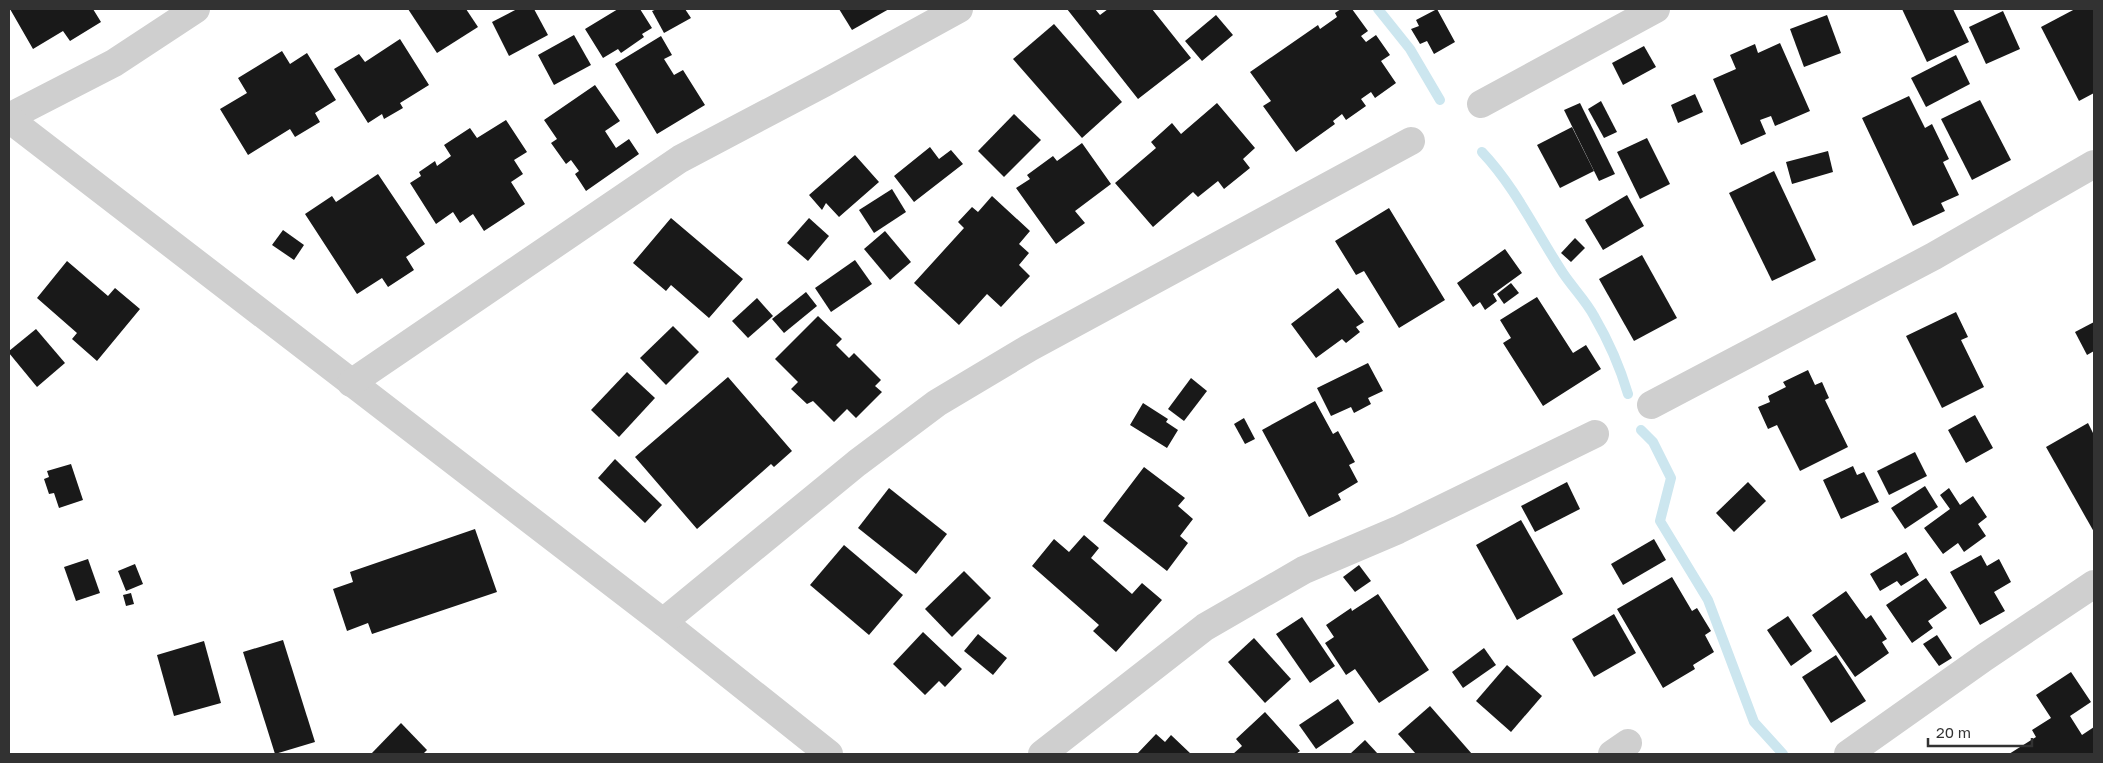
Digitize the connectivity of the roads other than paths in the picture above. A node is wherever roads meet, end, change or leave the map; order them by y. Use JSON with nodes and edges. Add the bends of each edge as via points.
{"nodes":[{"id":1,"x":196,"y":9,"type":"edge"},
{"id":2,"x":959,"y":9,"type":"edge"},
{"id":3,"x":1656,"y":9,"type":"edge"},
{"id":4,"x":1481,"y":104,"type":"dead end"},
{"id":5,"x":9,"y":118,"type":"edge"},
{"id":6,"x":1411,"y":142,"type":"dead end"},
{"id":7,"x":2094,"y":164,"type":"edge"},
{"id":8,"x":351,"y":383,"type":"junction"},
{"id":9,"x":1651,"y":405,"type":"dead end"},
{"id":10,"x":1595,"y":434,"type":"dead end"},
{"id":11,"x":2094,"y":584,"type":"edge"},
{"id":12,"x":663,"y":622,"type":"junction"},
{"id":13,"x":829,"y":754,"type":"edge"},
{"id":14,"x":1042,"y":754,"type":"edge"},
{"id":15,"x":1848,"y":754,"type":"edge"}],
"edges":[{"from":1,"to":5,"type":"street","via":[[114,63]]},
{"from":2,"to":8,"type":"street","via":[[680,159]]},
{"from":3,"to":4,"type":"street"},
{"from":5,"to":8,"type":"street"},
{"from":6,"to":12,"type":"street","via":[[1029,348],[937,403],[857,463]]},
{"from":7,"to":9,"type":"street","via":[[1934,256]]},
{"from":8,"to":12,"type":"street"},
{"from":10,"to":14,"type":"street","via":[[1398,530],[1304,570],[1205,627]]},
{"from":11,"to":15,"type":"street","via":[[1985,656]]},
{"from":12,"to":13,"type":"street"}]}
